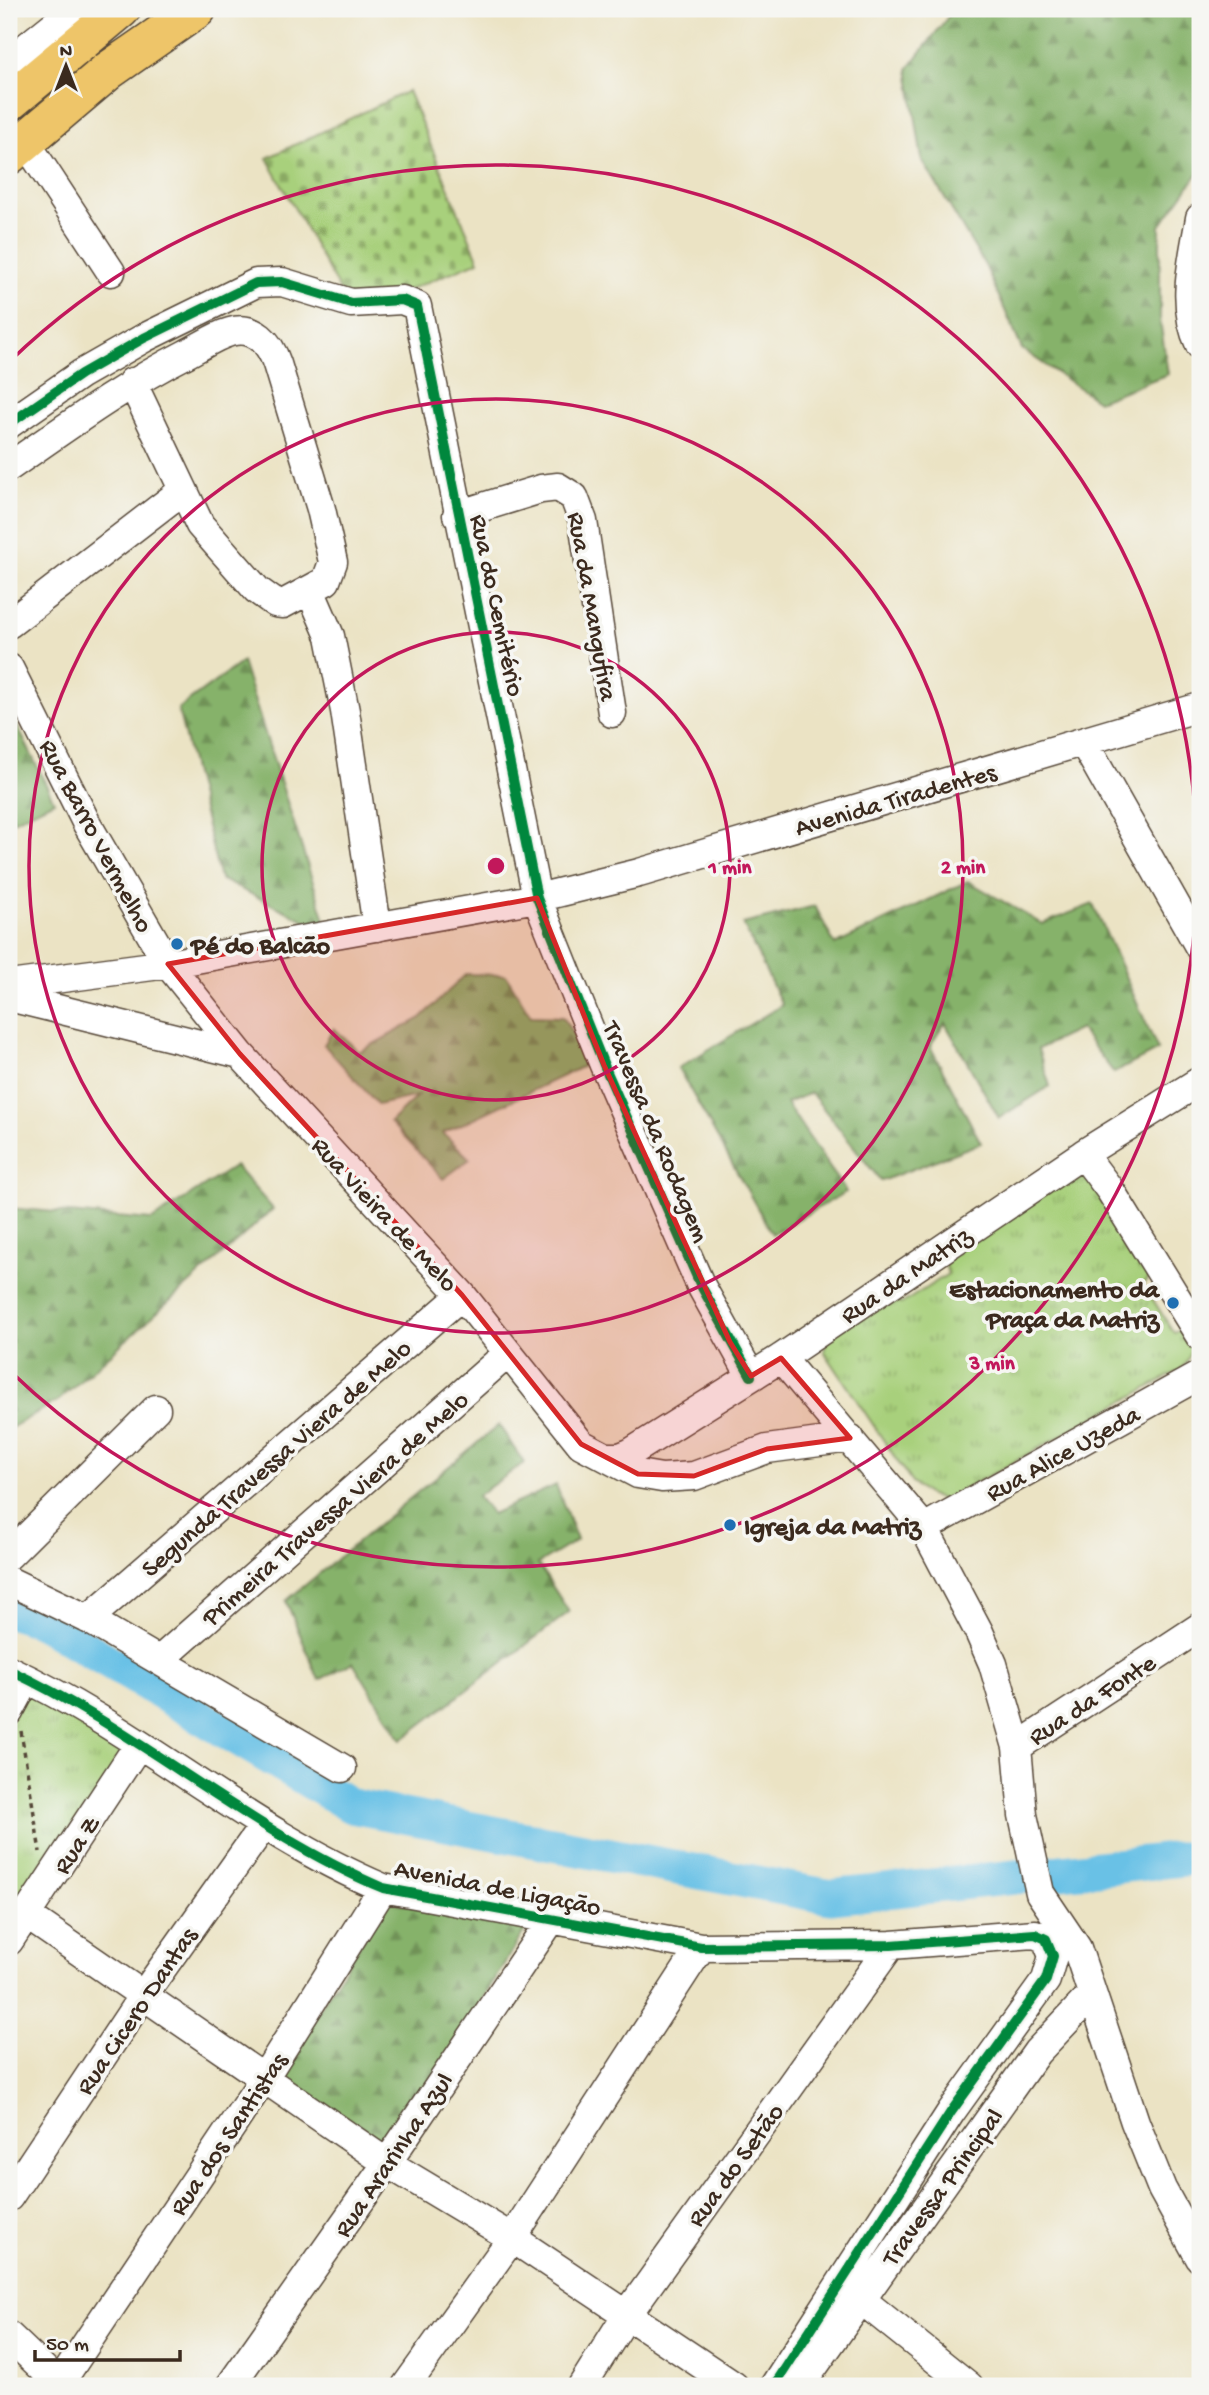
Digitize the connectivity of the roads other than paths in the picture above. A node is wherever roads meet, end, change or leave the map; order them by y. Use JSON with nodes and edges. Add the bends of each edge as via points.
{"nodes":[{"id":1,"x":74,"y":9,"type":"edge"},
{"id":2,"x":121,"y":9,"type":"edge"},
{"id":3,"x":197,"y":9,"type":"edge"},
{"id":4,"x":9,"y":61,"type":"edge"},
{"id":5,"x":9,"y":102,"type":"edge"},
{"id":6,"x":17,"y":148,"type":"edge"},
{"id":7,"x":1200,"y":218,"type":"edge"},
{"id":8,"x":111,"y":272,"type":"dead end"},
{"id":9,"x":1200,"y":345,"type":"edge"},
{"id":10,"x":132,"y":382,"type":"junction"},
{"id":11,"x":9,"y":424,"type":"edge"},
{"id":12,"x":9,"y":467,"type":"edge"},
{"id":13,"x":182,"y":491,"type":"junction"},
{"id":14,"x":457,"y":515,"type":"junction"},
{"id":15,"x":310,"y":590,"type":"junction"},
{"id":16,"x":9,"y":624,"type":"edge"},
{"id":17,"x":9,"y":668,"type":"edge"},
{"id":18,"x":1200,"y":708,"type":"edge"},
{"id":19,"x":612,"y":713,"type":"dead end"},
{"id":20,"x":1084,"y":743,"type":"junction"},
{"id":21,"x":537,"y":898,"type":"junction"},
{"id":22,"x":377,"y":927,"type":"junction"},
{"id":23,"x":1200,"y":948,"type":"edge"},
{"id":24,"x":168,"y":964,"type":"junction"},
{"id":25,"x":9,"y":985,"type":"edge"},
{"id":26,"x":9,"y":997,"type":"edge"},
{"id":27,"x":240,"y":1054,"type":"junction"},
{"id":28,"x":1200,"y":1082,"type":"edge"},
{"id":29,"x":1083,"y":1154,"type":"junction"},
{"id":30,"x":462,"y":1295,"type":"junction"},
{"id":31,"x":1200,"y":1336,"type":"edge"},
{"id":32,"x":507,"y":1354,"type":"junction"},
{"id":33,"x":781,"y":1358,"type":"junction"},
{"id":34,"x":1200,"y":1375,"type":"edge"},
{"id":35,"x":751,"y":1376,"type":"junction"},
{"id":36,"x":156,"y":1409,"type":"dead end"},
{"id":37,"x":850,"y":1438,"type":"junction"},
{"id":38,"x":606,"y":1457,"type":"junction"},
{"id":39,"x":923,"y":1528,"type":"junction"},
{"id":40,"x":9,"y":1555,"type":"edge"},
{"id":41,"x":9,"y":1581,"type":"edge"},
{"id":42,"x":88,"y":1619,"type":"junction"},
{"id":43,"x":1200,"y":1627,"type":"edge"},
{"id":44,"x":160,"y":1660,"type":"junction"},
{"id":45,"x":15,"y":1691,"type":"edge"},
{"id":46,"x":139,"y":1744,"type":"junction"},
{"id":47,"x":1017,"y":1747,"type":"junction"},
{"id":48,"x":342,"y":1768,"type":"dead end"},
{"id":49,"x":264,"y":1825,"type":"junction"},
{"id":50,"x":383,"y":1888,"type":"junction"},
{"id":51,"x":28,"y":1916,"type":"junction"},
{"id":52,"x":551,"y":1920,"type":"junction"},
{"id":53,"x":9,"y":1941,"type":"edge"},
{"id":54,"x":891,"y":1945,"type":"junction"},
{"id":55,"x":701,"y":1947,"type":"junction"},
{"id":56,"x":144,"y":1994,"type":"junction"},
{"id":57,"x":1092,"y":1994,"type":"junction"},
{"id":58,"x":264,"y":2078,"type":"junction"},
{"id":59,"x":387,"y":2163,"type":"junction"},
{"id":60,"x":9,"y":2197,"type":"edge"},
{"id":61,"x":512,"y":2238,"type":"junction"},
{"id":62,"x":1200,"y":2258,"type":"edge"},
{"id":63,"x":859,"y":2298,"type":"junction"},
{"id":64,"x":626,"y":2316,"type":"junction"},
{"id":65,"x":9,"y":2336,"type":"edge"},
{"id":66,"x":230,"y":2386,"type":"edge"},
{"id":67,"x":406,"y":2386,"type":"edge"},
{"id":68,"x":582,"y":2386,"type":"edge"},
{"id":69,"x":734,"y":2386,"type":"edge"},
{"id":70,"x":774,"y":2386,"type":"edge"},
{"id":71,"x":800,"y":2386,"type":"edge"},
{"id":72,"x":969,"y":2386,"type":"edge"}],
"edges":[{"from":1,"to":4,"type":"street"},
{"from":2,"to":5,"type":"highway"},
{"from":3,"to":6,"type":"highway","via":[[108,71]]},
{"from":6,"to":8,"type":"street"},
{"from":7,"to":9,"type":"street","via":[[1188,291]]},
{"from":10,"to":12,"type":"street"},
{"from":10,"to":13,"type":"street"},
{"from":10,"to":15,"type":"street","via":[[230,332],[262,337],[272,348],[333,562],[326,581]]},
{"from":11,"to":14,"type":"street","name":"Rua do Cemitério","via":[[102,362],[256,283],[282,282],[351,303],[407,301],[417,306],[422,321]]},
{"from":13,"to":15,"type":"street","via":[[200,524],[257,590],[284,604]]},
{"from":13,"to":16,"type":"street"},
{"from":14,"to":19,"type":"street","name":"Rua da Mangufira","via":[[541,489],[558,487],[574,497],[583,521]]},
{"from":14,"to":21,"type":"street","name":"Rua do Cemitério"},
{"from":15,"to":22,"type":"street","via":[[330,636],[340,686]]},
{"from":17,"to":24,"type":"street","name":"Rua Barro Vermelho","via":[[81,815]]},
{"from":18,"to":20,"type":"street","name":"Avenida Tiradentes"},
{"from":20,"to":21,"type":"street","name":"Avenida Tiradentes","via":[[652,870]]},
{"from":20,"to":23,"type":"street"},
{"from":21,"to":22,"type":"street","name":"Avenida Tiradentes"},
{"from":21,"to":35,"type":"street","name":"Travessa da Rodagem","via":[[700,1284]]},
{"from":22,"to":24,"type":"street","name":"Avenida Tiradentes"},
{"from":24,"to":25,"type":"street","name":"Avenida Tiradentes"},
{"from":24,"to":27,"type":"street","name":"Rua Vieira de Melo"},
{"from":26,"to":27,"type":"street"},
{"from":27,"to":30,"type":"street","name":"Rua Vieira de Melo"},
{"from":28,"to":29,"type":"street","name":"Rua da Matriz"},
{"from":29,"to":31,"type":"street"},
{"from":29,"to":33,"type":"street","name":"Rua da Matriz"},
{"from":30,"to":32,"type":"street","name":"Rua Vieira de Melo"},
{"from":30,"to":42,"type":"street","name":"Segunda Travessa Viera de Melo"},
{"from":32,"to":38,"type":"street","name":"Rua Vieira de Melo","via":[[581,1444]]},
{"from":32,"to":44,"type":"street","name":"Primeira Travessa Viera de Melo"},
{"from":33,"to":35,"type":"street","name":"Rua da Matriz"},
{"from":33,"to":37,"type":"street"},
{"from":34,"to":39,"type":"street","name":"Rua Alice Uzeda"},
{"from":35,"to":38,"type":"street","name":"Rua da Matriz","via":[[631,1453]]},
{"from":36,"to":40,"type":"street"},
{"from":37,"to":38,"type":"street","via":[[767,1449],[694,1476],[638,1474]]},
{"from":37,"to":39,"type":"street"},
{"from":39,"to":47,"type":"street","via":[[988,1653]]},
{"from":41,"to":42,"type":"street"},
{"from":42,"to":44,"type":"street"},
{"from":43,"to":47,"type":"street","name":"Rua da Fonte"},
{"from":44,"to":48,"type":"street"},
{"from":45,"to":46,"type":"street","name":"Avenida de Ligação"},
{"from":46,"to":49,"type":"street","name":"Avenida de Ligação"},
{"from":46,"to":51,"type":"street","name":"Rua Z"},
{"from":47,"to":57,"type":"street","via":[[1038,1888],[1077,1948]]},
{"from":49,"to":50,"type":"street","name":"Avenida de Ligação"},
{"from":49,"to":56,"type":"street","name":"Rua Cicero Dantas"},
{"from":50,"to":52,"type":"street","name":"Avenida de Ligação"},
{"from":50,"to":58,"type":"street","name":"Rua dos Santistas"},
{"from":51,"to":53,"type":"street","name":"Rua Z"},
{"from":51,"to":56,"type":"street"},
{"from":52,"to":55,"type":"street","name":"Avenida de Ligação"},
{"from":52,"to":59,"type":"street","name":"Rua Ararinha Azul"},
{"from":54,"to":55,"type":"street","name":"Avenida de Ligação"},
{"from":54,"to":64,"type":"street","name":"Rua do Setão"},
{"from":54,"to":70,"type":"street","name":"Avenida de Ligação","via":[[1035,1934],[1046,1939],[1052,1949],[1053,1966],[951,2112]]},
{"from":55,"to":61,"type":"street"},
{"from":56,"to":58,"type":"street"},
{"from":56,"to":60,"type":"street","name":"Rua Cicero Dantas"},
{"from":57,"to":62,"type":"street","via":[[1162,2189]]},
{"from":57,"to":63,"type":"street","name":"Travessa Principal","via":[[1037,2052]]},
{"from":58,"to":59,"type":"street"},
{"from":58,"to":65,"type":"street","name":"Rua dos Santistas","via":[[66,2374],[52,2377]]},
{"from":59,"to":61,"type":"street"},
{"from":59,"to":66,"type":"street","name":"Rua Ararinha Azul"},
{"from":61,"to":64,"type":"street"},
{"from":61,"to":67,"type":"street"},
{"from":63,"to":71,"type":"street","name":"Travessa Principal"},
{"from":63,"to":72,"type":"street"},
{"from":64,"to":68,"type":"street","name":"Rua do Setão"},
{"from":64,"to":69,"type":"street"}]}
